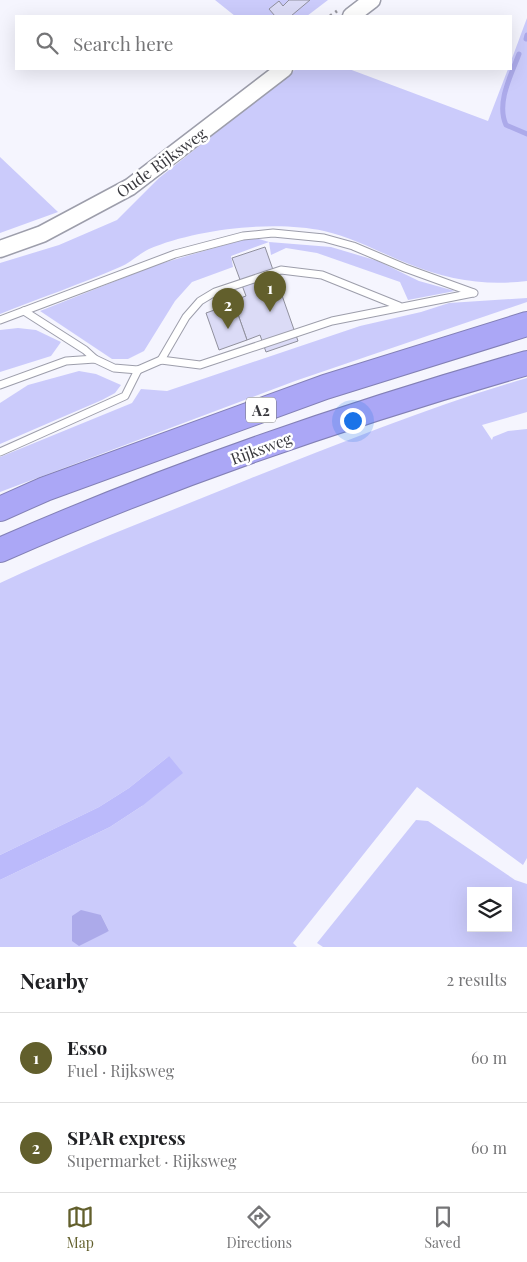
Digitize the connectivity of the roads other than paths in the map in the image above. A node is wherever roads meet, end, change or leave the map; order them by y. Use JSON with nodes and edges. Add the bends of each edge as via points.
{"nodes":[{"id":1,"x":372,"y":0,"type":"edge"},
{"id":2,"x":352,"y":15,"type":"edge"},
{"id":3,"x":283,"y":70,"type":"edge"},
{"id":4,"x":0,"y":249,"type":"edge"},
{"id":5,"x":399,"y":306,"type":"junction"},
{"id":6,"x":24,"y":311,"type":"junction"},
{"id":7,"x":0,"y":320,"type":"edge"},
{"id":8,"x":527,"y":324,"type":"edge"},
{"id":9,"x":95,"y":359,"type":"junction"},
{"id":10,"x":161,"y":360,"type":"junction"},
{"id":11,"x":527,"y":363,"type":"edge"},
{"id":12,"x":138,"y":370,"type":"junction"},
{"id":13,"x":0,"y":386,"type":"edge"},
{"id":14,"x":0,"y":452,"type":"edge"},
{"id":15,"x":0,"y":509,"type":"edge"},
{"id":16,"x":0,"y":550,"type":"edge"}],
"edges":[{"from":1,"to":2,"type":"street"},
{"from":3,"to":4,"type":"street","name":"Oude Rijksweg","via":[[137,182],[42,234]]},
{"from":5,"to":6,"type":"lane","via":[[474,293],[353,246],[324,238],[273,233],[243,236],[175,254]]},
{"from":5,"to":10,"type":"lane","via":[[332,321],[215,362],[200,365]]},
{"from":5,"to":10,"type":"lane","via":[[322,275],[281,270],[224,289],[200,301],[186,317]]},
{"from":6,"to":7,"type":"lane"},
{"from":6,"to":9,"type":"lane"},
{"from":8,"to":15,"type":"highway","number":"A2","via":[[325,386]]},
{"from":9,"to":12,"type":"lane","via":[[114,368]]},
{"from":9,"to":13,"type":"lane","via":[[66,361]]},
{"from":10,"to":12,"type":"lane"},
{"from":11,"to":16,"type":"highway","name":"Rijksweg","number":"A2","via":[[279,441],[155,486]]},
{"from":12,"to":14,"type":"lane","via":[[125,396]]}]}
